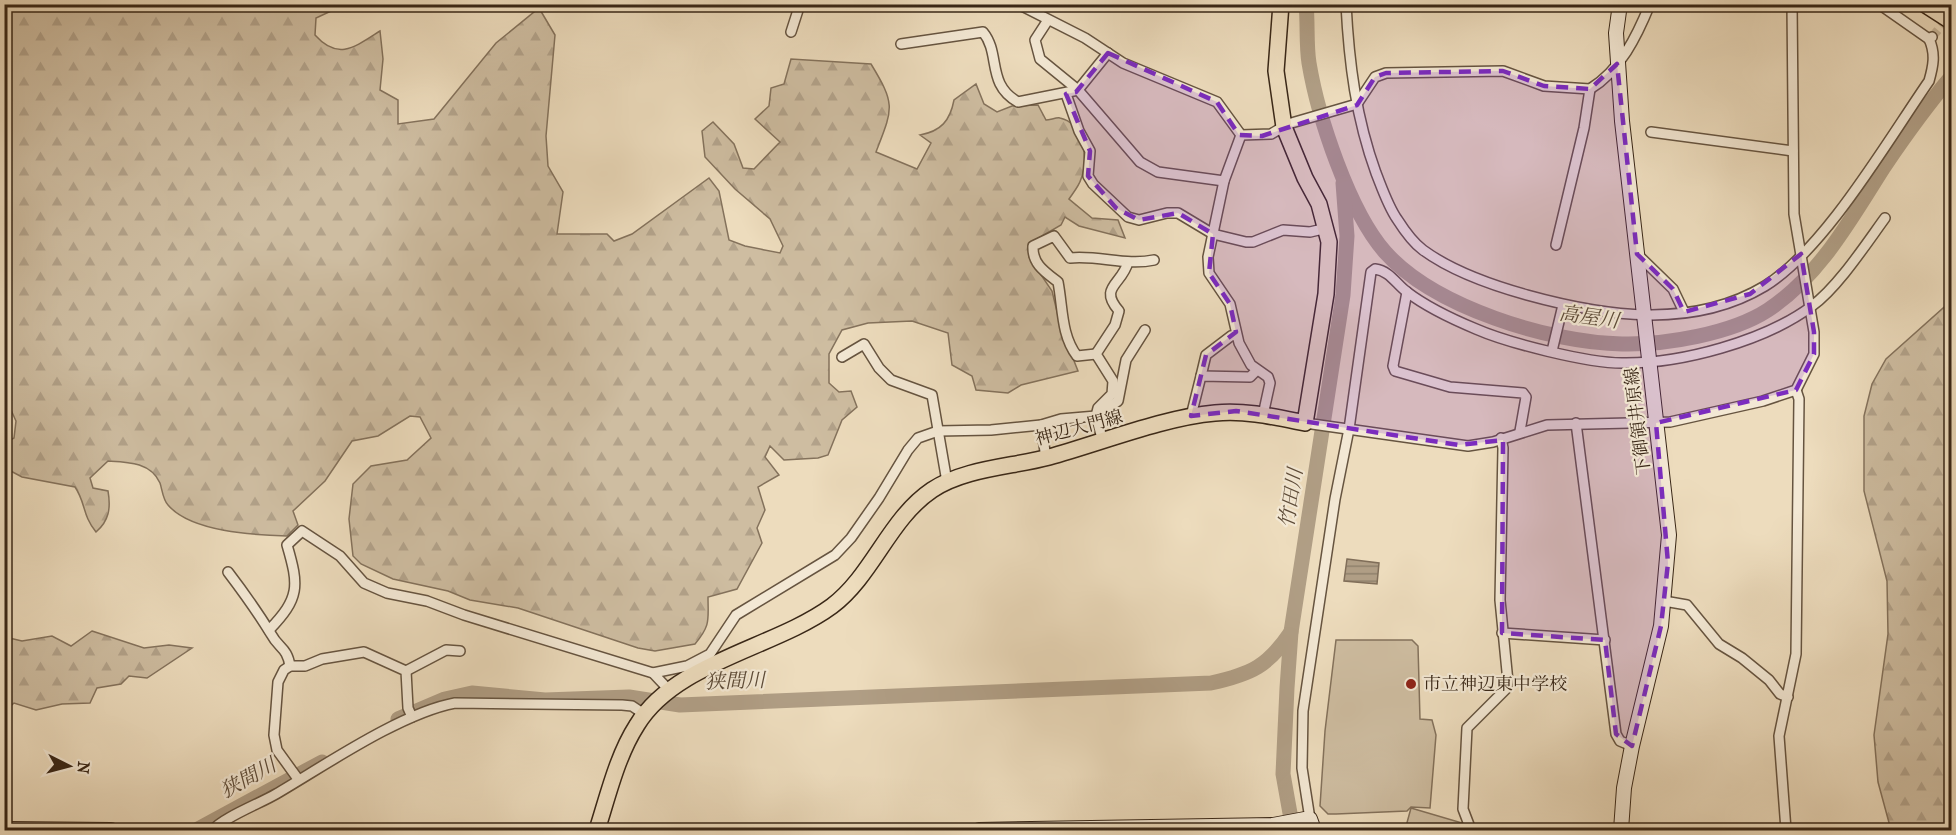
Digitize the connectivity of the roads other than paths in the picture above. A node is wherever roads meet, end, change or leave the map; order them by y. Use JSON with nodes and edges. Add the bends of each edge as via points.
{"nodes":[{"id":1,"x":800,"y":4,"type":"edge"},
{"id":2,"x":1018,"y":4,"type":"edge"},
{"id":3,"x":1281,"y":4,"type":"edge"},
{"id":4,"x":1346,"y":4,"type":"edge"},
{"id":5,"x":1620,"y":4,"type":"edge"},
{"id":6,"x":1650,"y":4,"type":"edge"},
{"id":7,"x":1792,"y":4,"type":"edge"},
{"id":8,"x":1879,"y":4,"type":"edge"},
{"id":9,"x":1924,"y":4,"type":"edge"},
{"id":10,"x":1048,"y":20,"type":"junction"},
{"id":11,"x":1952,"y":22,"type":"edge"},
{"id":12,"x":791,"y":32,"type":"dead end"},
{"id":13,"x":901,"y":44,"type":"dead end"},
{"id":14,"x":1108,"y":53,"type":"junction"},
{"id":15,"x":1617,"y":64,"type":"junction"},
{"id":16,"x":1590,"y":89,"type":"junction"},
{"id":17,"x":1077,"y":90,"type":"junction"},
{"id":18,"x":1066,"y":94,"type":"junction"},
{"id":19,"x":1355,"y":105,"type":"junction"},
{"id":20,"x":1286,"y":126,"type":"junction"},
{"id":21,"x":1651,"y":132,"type":"dead end"},
{"id":22,"x":1241,"y":135,"type":"junction"},
{"id":23,"x":1793,"y":151,"type":"junction"},
{"id":24,"x":1224,"y":181,"type":"junction"},
{"id":25,"x":1884,"y":218,"type":"dead end"},
{"id":26,"x":1327,"y":228,"type":"junction"},
{"id":27,"x":1213,"y":234,"type":"junction"},
{"id":28,"x":1556,"y":245,"type":"dead end"},
{"id":29,"x":1636,"y":254,"type":"junction"},
{"id":30,"x":1801,"y":256,"type":"junction"},
{"id":31,"x":1154,"y":260,"type":"dead end"},
{"id":32,"x":1128,"y":262,"type":"junction"},
{"id":33,"x":1407,"y":292,"type":"junction"},
{"id":34,"x":1811,"y":305,"type":"junction"},
{"id":35,"x":1562,"y":308,"type":"junction"},
{"id":36,"x":1684,"y":312,"type":"junction"},
{"id":37,"x":1644,"y":318,"type":"junction"},
{"id":38,"x":1145,"y":330,"type":"dead end"},
{"id":39,"x":1236,"y":335,"type":"junction"},
{"id":40,"x":1552,"y":350,"type":"junction"},
{"id":41,"x":1096,"y":354,"type":"junction"},
{"id":42,"x":842,"y":357,"type":"dead end"},
{"id":43,"x":1649,"y":360,"type":"junction"},
{"id":44,"x":1256,"y":371,"type":"junction"},
{"id":45,"x":1201,"y":376,"type":"junction"},
{"id":46,"x":1796,"y":390,"type":"junction"},
{"id":47,"x":1263,"y":415,"type":"junction"},
{"id":48,"x":1096,"y":416,"type":"junction"},
{"id":49,"x":1191,"y":416,"type":"junction"},
{"id":50,"x":1307,"y":423,"type":"junction"},
{"id":51,"x":1576,"y":423,"type":"junction"},
{"id":52,"x":1656,"y":423,"type":"junction"},
{"id":53,"x":1041,"y":425,"type":"junction"},
{"id":54,"x":1347,"y":429,"type":"junction"},
{"id":55,"x":938,"y":431,"type":"junction"},
{"id":56,"x":1520,"y":431,"type":"junction"},
{"id":57,"x":1501,"y":438,"type":"junction"},
{"id":58,"x":1103,"y":442,"type":"junction"},
{"id":59,"x":1046,"y":458,"type":"junction"},
{"id":60,"x":947,"y":482,"type":"junction"},
{"id":61,"x":228,"y":572,"type":"dead end"},
{"id":62,"x":1664,"y":601,"type":"junction"},
{"id":63,"x":269,"y":630,"type":"junction"},
{"id":64,"x":1502,"y":633,"type":"junction"},
{"id":65,"x":1605,"y":640,"type":"junction"},
{"id":66,"x":460,"y":651,"type":"dead end"},
{"id":67,"x":290,"y":666,"type":"junction"},
{"id":68,"x":406,"y":671,"type":"junction"},
{"id":69,"x":654,"y":673,"type":"junction"},
{"id":70,"x":667,"y":693,"type":"junction"},
{"id":71,"x":1788,"y":697,"type":"junction"},
{"id":72,"x":647,"y":711,"type":"junction"},
{"id":73,"x":410,"y":713,"type":"junction"},
{"id":74,"x":1632,"y":746,"type":"junction"},
{"id":75,"x":296,"y":775,"type":"junction"},
{"id":76,"x":1309,"y":823,"type":"edge"},
{"id":77,"x":1275,"y":826,"type":"edge"},
{"id":78,"x":10,"y":829,"type":"edge"},
{"id":79,"x":111,"y":831,"type":"edge"},
{"id":80,"x":213,"y":831,"type":"edge"},
{"id":81,"x":597,"y":831,"type":"edge"},
{"id":82,"x":979,"y":831,"type":"edge"},
{"id":83,"x":1471,"y":831,"type":"edge"},
{"id":84,"x":1621,"y":831,"type":"edge"},
{"id":85,"x":1786,"y":831,"type":"edge"}],
"edges":[{"from":1,"to":12,"type":"street"},
{"from":2,"to":10,"type":"street"},
{"from":3,"to":20,"type":"main road","via":[[1276,71]]},
{"from":4,"to":19,"type":"street"},
{"from":5,"to":15,"type":"main road","name":"下御領井原線"},
{"from":6,"to":15,"type":"street","via":[[1631,46]]},
{"from":7,"to":23,"type":"street"},
{"from":8,"to":30,"type":"street","via":[[1930,38],[1934,55],[1929,81],[1847,200]]},
{"from":9,"to":11,"type":"main road"},
{"from":10,"to":14,"type":"street"},
{"from":10,"to":17,"type":"street","via":[[1035,40],[1040,59]]},
{"from":13,"to":18,"type":"street","via":[[983,32],[998,81],[1008,97],[1018,102]]},
{"from":14,"to":17,"type":"street"},
{"from":14,"to":22,"type":"street","via":[[1217,102]]},
{"from":15,"to":16,"type":"street"},
{"from":15,"to":29,"type":"main road","name":"下御領井原線"},
{"from":16,"to":19,"type":"street","via":[[1544,86],[1503,71],[1386,73],[1375,77]]},
{"from":16,"to":28,"type":"street"},
{"from":17,"to":18,"type":"street"},
{"from":17,"to":24,"type":"street","via":[[1148,167]]},
{"from":18,"to":27,"type":"street","via":[[1090,151],[1088,176],[1116,208],[1139,220],[1178,213]]},
{"from":19,"to":20,"type":"street"},
{"from":19,"to":35,"type":"street","via":[[1380,184],[1395,216],[1414,242],[1463,273]]},
{"from":20,"to":22,"type":"street","via":[[1262,136]]},
{"from":20,"to":26,"type":"main road"},
{"from":21,"to":23,"type":"street"},
{"from":22,"to":24,"type":"street"},
{"from":23,"to":30,"type":"street","via":[[1794,214]]},
{"from":24,"to":27,"type":"street"},
{"from":25,"to":34,"type":"street","via":[[1860,252]]},
{"from":26,"to":27,"type":"street","via":[[1310,232],[1283,230],[1253,242]]},
{"from":26,"to":50,"type":"main road","via":[[1326,294]]},
{"from":27,"to":39,"type":"street","via":[[1209,273],[1230,304]]},
{"from":29,"to":36,"type":"street","via":[[1673,289]]},
{"from":29,"to":37,"type":"main road","name":"下御領井原線"},
{"from":30,"to":34,"type":"street"},
{"from":30,"to":36,"type":"street","via":[[1750,294]]},
{"from":31,"to":32,"type":"street"},
{"from":32,"to":41,"type":"street","via":[[1109,293],[1119,311],[1117,321]]},
{"from":32,"to":41,"type":"street","via":[[1088,256],[1070,258],[1054,236],[1033,246],[1038,266],[1058,282],[1064,329],[1072,349],[1077,356]]},
{"from":33,"to":40,"type":"street","via":[[1442,314],[1481,331]]},
{"from":33,"to":54,"type":"street","via":[[1384,270],[1371,272]]},
{"from":33,"to":56,"type":"street","via":[[1395,371],[1450,387],[1523,393],[1526,397]]},
{"from":34,"to":43,"type":"street","via":[[1756,336]]},
{"from":34,"to":46,"type":"street","via":[[1814,354]]},
{"from":35,"to":37,"type":"street"},
{"from":35,"to":40,"type":"street"},
{"from":36,"to":37,"type":"street"},
{"from":37,"to":43,"type":"main road","name":"下御領井原線"},
{"from":38,"to":48,"type":"street","via":[[1126,360],[1118,400]]},
{"from":39,"to":44,"type":"street"},
{"from":39,"to":45,"type":"street","via":[[1206,355]]},
{"from":40,"to":43,"type":"street","via":[[1614,363]]},
{"from":41,"to":48,"type":"street","via":[[1113,381],[1112,394],[1098,408]]},
{"from":42,"to":55,"type":"street","via":[[864,344],[891,380],[932,395]]},
{"from":43,"to":52,"type":"main road","name":"下御領井原線"},
{"from":44,"to":45,"type":"street","via":[[1250,377]]},
{"from":44,"to":47,"type":"street","via":[[1268,377],[1270,383]]},
{"from":45,"to":49,"type":"street"},
{"from":46,"to":52,"type":"street","via":[[1695,418]]},
{"from":46,"to":71,"type":"street","via":[[1798,605],[1796,654]]},
{"from":47,"to":49,"type":"main road","name":"神辺大門線","via":[[1236,411]]},
{"from":47,"to":50,"type":"main road","name":"神辺大門線"},
{"from":48,"to":53,"type":"street"},
{"from":48,"to":58,"type":"street"},
{"from":49,"to":58,"type":"main road","name":"神辺大門線"},
{"from":50,"to":54,"type":"street"},
{"from":51,"to":52,"type":"street"},
{"from":51,"to":56,"type":"street"},
{"from":51,"to":65,"type":"street"},
{"from":52,"to":62,"type":"main road","name":"下御領井原線","via":[[1669,535]]},
{"from":53,"to":55,"type":"street"},
{"from":53,"to":59,"type":"street"},
{"from":54,"to":57,"type":"street","via":[[1459,445]]},
{"from":54,"to":76,"type":"street","via":[[1303,711],[1302,768]]},
{"from":55,"to":60,"type":"street"},
{"from":55,"to":69,"type":"street","via":[[913,442],[879,498],[835,555],[736,615],[710,654],[687,666]]},
{"from":56,"to":57,"type":"street"},
{"from":57,"to":64,"type":"street"},
{"from":58,"to":59,"type":"main road","name":"神辺大門線"},
{"from":59,"to":60,"type":"main road","name":"神辺大門線"},
{"from":60,"to":70,"type":"main road","name":"神辺大門線","via":[[918,502],[901,520],[868,568],[833,605]]},
{"from":61,"to":63,"type":"street"},
{"from":62,"to":71,"type":"street","via":[[1687,605],[1719,644]]},
{"from":62,"to":74,"type":"main road","name":"下御領井原線","via":[[1656,652]]},
{"from":63,"to":67,"type":"street","via":[[288,652]]},
{"from":63,"to":69,"type":"street","via":[[292,601],[296,576],[287,545],[302,531],[340,556],[364,583],[387,594],[445,606]]},
{"from":64,"to":65,"type":"street"},
{"from":64,"to":83,"type":"street","via":[[1506,689],[1467,728],[1463,809]]},
{"from":65,"to":74,"type":"street","via":[[1616,734],[1620,741]]},
{"from":66,"to":68,"type":"street","via":[[446,650]]},
{"from":67,"to":68,"type":"street","via":[[364,652]]},
{"from":67,"to":75,"type":"street","via":[[278,682],[274,735],[277,750]]},
{"from":68,"to":73,"type":"street"},
{"from":69,"to":70,"type":"street"},
{"from":70,"to":72,"type":"main road","name":"神辺大門線"},
{"from":71,"to":85,"type":"street","via":[[1778,750]]},
{"from":72,"to":73,"type":"street","via":[[622,705],[454,703]]},
{"from":72,"to":81,"type":"main road","name":"神辺大門線","via":[[633,731]]},
{"from":73,"to":75,"type":"street"},
{"from":74,"to":84,"type":"main road","name":"下御領井原線"},
{"from":75,"to":80,"type":"street"},
{"from":76,"to":77,"type":"main road"},
{"from":77,"to":82,"type":"main road"},
{"from":78,"to":79,"type":"main road"}]}
